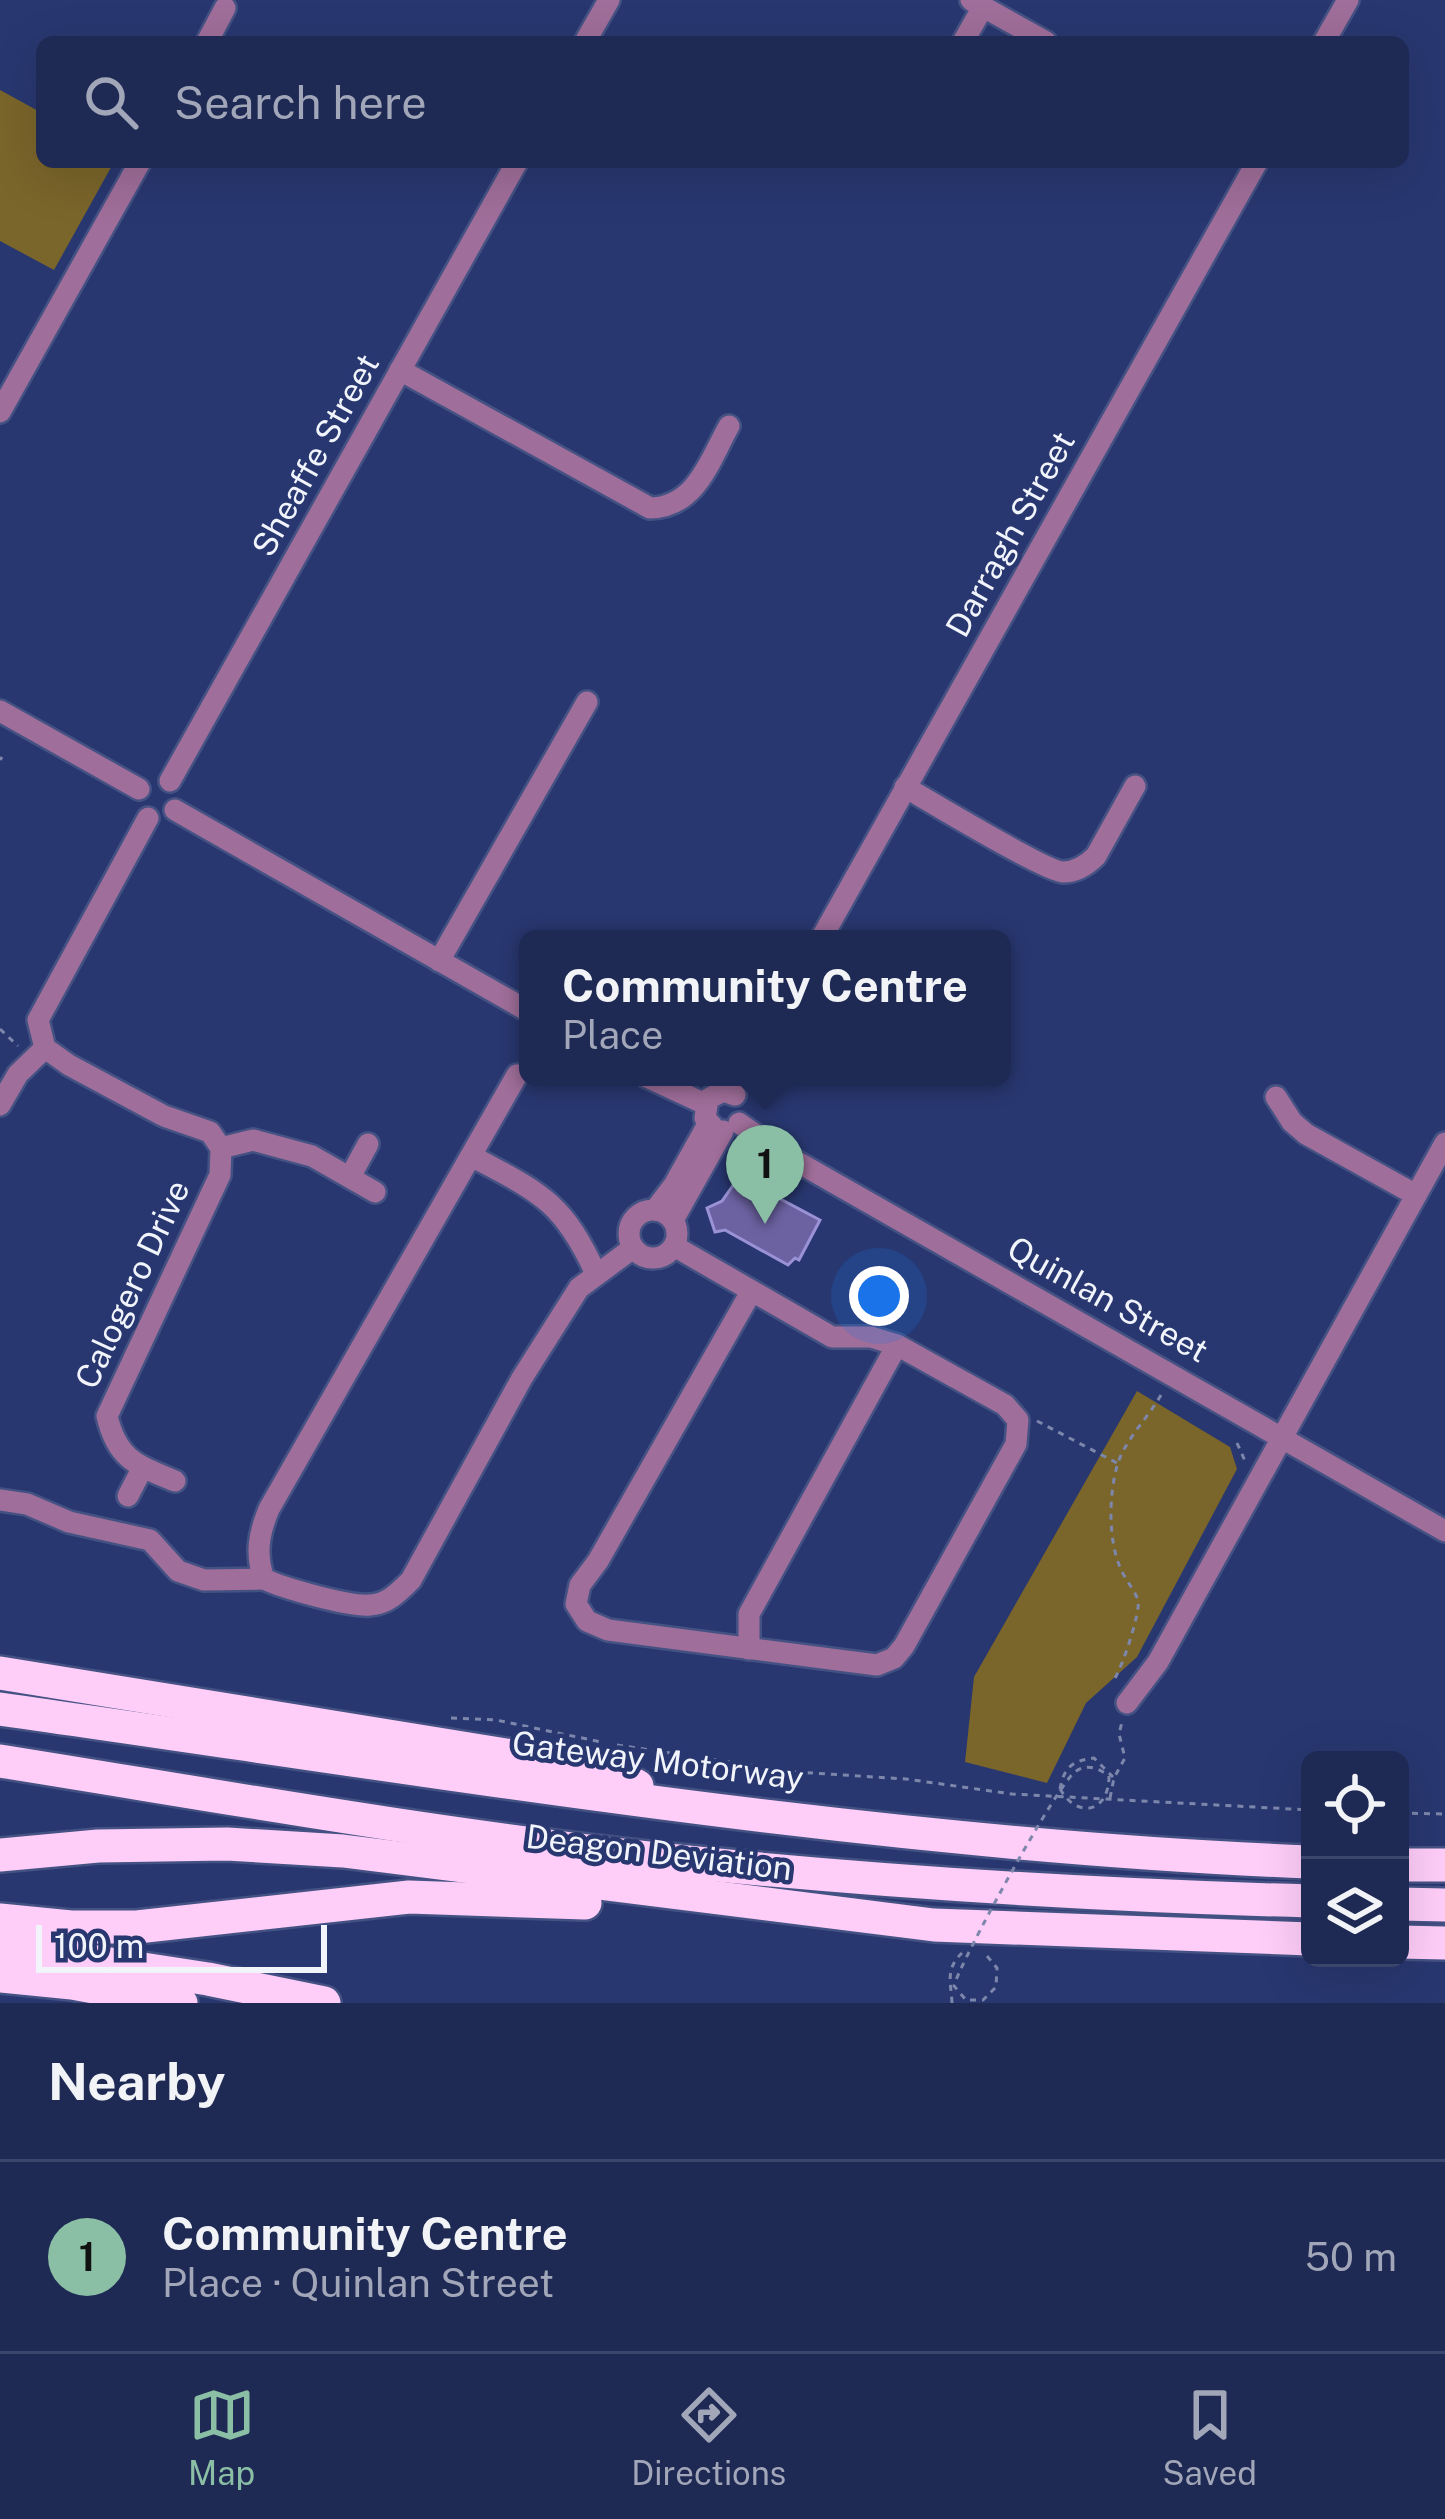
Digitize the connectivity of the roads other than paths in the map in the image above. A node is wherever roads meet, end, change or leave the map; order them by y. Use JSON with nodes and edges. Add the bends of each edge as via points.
{"nodes":[{"id":1,"x":609,"y":0,"type":"edge"},
{"id":2,"x":1348,"y":0,"type":"edge"},
{"id":3,"x":977,"y":3,"type":"edge"},
{"id":4,"x":225,"y":8,"type":"dead end"},
{"id":5,"x":210,"y":36,"type":"edge"},
{"id":6,"x":588,"y":36,"type":"edge"},
{"id":7,"x":966,"y":36,"type":"edge"},
{"id":8,"x":1035,"y":36,"type":"edge"},
{"id":9,"x":1327,"y":36,"type":"edge"},
{"id":10,"x":137,"y":168,"type":"edge"},
{"id":11,"x":514,"y":168,"type":"edge"},
{"id":12,"x":1254,"y":168,"type":"edge"},
{"id":13,"x":400,"y":370,"type":"junction"},
{"id":14,"x":0,"y":412,"type":"edge"},
{"id":15,"x":729,"y":426,"type":"dead end"},
{"id":16,"x":586,"y":702,"type":"dead end"},
{"id":17,"x":0,"y":711,"type":"edge"},
{"id":18,"x":170,"y":781,"type":"junction"},
{"id":19,"x":1135,"y":786,"type":"dead end"},
{"id":20,"x":905,"y":787,"type":"junction"},
{"id":21,"x":140,"y":789,"type":"junction"},
{"id":22,"x":176,"y":810,"type":"junction"},
{"id":23,"x":148,"y":818,"type":"junction"},
{"id":24,"x":825,"y":930,"type":"edge"},
{"id":25,"x":439,"y":961,"type":"junction"},
{"id":26,"x":519,"y":1006,"type":"edge"},
{"id":27,"x":39,"y":1054,"type":"junction"},
{"id":28,"x":518,"y":1075,"type":"dead end"},
{"id":29,"x":662,"y":1086,"type":"edge"},
{"id":30,"x":739,"y":1086,"type":"edge"},
{"id":31,"x":1276,"y":1097,"type":"dead end"},
{"id":32,"x":0,"y":1106,"type":"edge"},
{"id":33,"x":718,"y":1120,"type":"junction"},
{"id":34,"x":1445,"y":1142,"type":"edge"},
{"id":35,"x":368,"y":1144,"type":"dead end"},
{"id":36,"x":221,"y":1148,"type":"junction"},
{"id":37,"x":471,"y":1156,"type":"junction"},
{"id":38,"x":350,"y":1177,"type":"junction"},
{"id":39,"x":375,"y":1192,"type":"dead end"},
{"id":40,"x":1416,"y":1195,"type":"junction"},
{"id":41,"x":664,"y":1215,"type":"junction"},
{"id":42,"x":674,"y":1246,"type":"junction"},
{"id":43,"x":633,"y":1248,"type":"junction"},
{"id":44,"x":596,"y":1274,"type":"junction"},
{"id":45,"x":751,"y":1292,"type":"junction"},
{"id":46,"x":897,"y":1345,"type":"junction"},
{"id":47,"x":1281,"y":1436,"type":"junction"},
{"id":48,"x":142,"y":1468,"type":"junction"},
{"id":49,"x":175,"y":1481,"type":"dead end"},
{"id":50,"x":128,"y":1496,"type":"dead end"},
{"id":51,"x":0,"y":1500,"type":"edge"},
{"id":52,"x":1445,"y":1531,"type":"edge"},
{"id":53,"x":263,"y":1579,"type":"junction"},
{"id":54,"x":749,"y":1649,"type":"junction"},
{"id":55,"x":0,"y":1673,"type":"edge"},
{"id":56,"x":1127,"y":1703,"type":"road end"},
{"id":57,"x":0,"y":1708,"type":"edge"},
{"id":58,"x":0,"y":1761,"type":"edge"},
{"id":59,"x":664,"y":1802,"type":"junction"},
{"id":60,"x":0,"y":1855,"type":"edge"},
{"id":61,"x":1301,"y":1861,"type":"edge"},
{"id":62,"x":1409,"y":1864,"type":"edge"},
{"id":63,"x":1445,"y":1865,"type":"edge"},
{"id":64,"x":1301,"y":1901,"type":"edge"},
{"id":65,"x":1409,"y":1904,"type":"edge"},
{"id":66,"x":1445,"y":1905,"type":"edge"},
{"id":67,"x":862,"y":1917,"type":"junction"},
{"id":68,"x":0,"y":1920,"type":"edge"},
{"id":69,"x":1301,"y":1939,"type":"edge"},
{"id":70,"x":1409,"y":1942,"type":"edge"},
{"id":71,"x":1445,"y":1943,"type":"edge"},
{"id":72,"x":0,"y":1947,"type":"edge"},
{"id":73,"x":0,"y":1976,"type":"edge"},
{"id":74,"x":181,"y":2003,"type":"edge"},
{"id":75,"x":324,"y":2003,"type":"edge"}],
"edges":[{"from":1,"to":6,"type":"street"},
{"from":2,"to":9,"type":"street"},
{"from":3,"to":7,"type":"street"},
{"from":3,"to":8,"type":"street"},
{"from":4,"to":5,"type":"street"},
{"from":10,"to":14,"type":"street"},
{"from":11,"to":13,"type":"street","name":"Sheaffe Street"},
{"from":12,"to":20,"type":"street","name":"Darragh Street"},
{"from":13,"to":15,"type":"street","via":[[650,508],[668,508],[694,490]]},
{"from":13,"to":18,"type":"street","name":"Sheaffe Street"},
{"from":16,"to":25,"type":"street"},
{"from":17,"to":21,"type":"street"},
{"from":18,"to":21,"type":"street","via":[[156,778]]},
{"from":18,"to":22,"type":"street"},
{"from":19,"to":20,"type":"street","via":[[1096,856],[1067,872]]},
{"from":20,"to":24,"type":"street","name":"Darragh Street"},
{"from":21,"to":23,"type":"street","via":[[139,808]]},
{"from":22,"to":23,"type":"street"},
{"from":22,"to":25,"type":"street"},
{"from":23,"to":27,"type":"street","via":[[38,1020]]},
{"from":25,"to":26,"type":"street"},
{"from":27,"to":32,"type":"street"},
{"from":27,"to":36,"type":"street","name":"Calogero Drive","via":[[210,1132]]},
{"from":28,"to":37,"type":"street"},
{"from":29,"to":33,"type":"street","name":"Quinlan Street"},
{"from":30,"to":33,"type":"street","via":[[742,1105]]},
{"from":30,"to":33,"type":"street","via":[[718,1092]]},
{"from":31,"to":40,"type":"street","via":[[1306,1134]]},
{"from":33,"to":41,"type":"street"},
{"from":33,"to":47,"type":"street","name":"Quinlan Street"},
{"from":34,"to":40,"type":"street"},
{"from":35,"to":38,"type":"street"},
{"from":36,"to":38,"type":"street","via":[[254,1140],[313,1156]]},
{"from":36,"to":48,"type":"street","name":"Calogero Drive","via":[[220,1174],[107,1416],[114,1444]]},
{"from":37,"to":44,"type":"street","via":[[538,1191],[576,1230]]},
{"from":37,"to":53,"type":"street","via":[[269,1509],[259,1534]]},
{"from":38,"to":39,"type":"street"},
{"from":40,"to":47,"type":"street"},
{"from":41,"to":42,"type":"street","via":[[677,1233]]},
{"from":41,"to":43,"type":"street","via":[[634,1219]]},
{"from":42,"to":43,"type":"street","via":[[654,1258]]},
{"from":42,"to":45,"type":"street"},
{"from":43,"to":44,"type":"street"},
{"from":44,"to":53,"type":"street","via":[[522,1378],[394,1598],[369,1606]]},
{"from":45,"to":46,"type":"street","via":[[832,1337]]},
{"from":45,"to":54,"type":"street","via":[[576,1604],[587,1622],[608,1630]]},
{"from":46,"to":54,"type":"street","via":[[748,1613]]},
{"from":46,"to":54,"type":"street","via":[[1005,1405],[1018,1420],[1016,1444],[894,1658],[877,1665]]},
{"from":47,"to":52,"type":"street","name":"Quinlan Street"},
{"from":47,"to":56,"type":"street","via":[[1158,1662]]},
{"from":48,"to":49,"type":"street"},
{"from":48,"to":50,"type":"street"},
{"from":51,"to":53,"type":"street","via":[[150,1540],[178,1571],[204,1580]]},
{"from":55,"to":59,"type":"highway","via":[[611,1772]]},
{"from":57,"to":59,"type":"highway","name":"Gateway Motorway"},
{"from":58,"to":64,"type":"highway","via":[[635,1856],[983,1888]]},
{"from":59,"to":61,"type":"highway","name":"Gateway Motorway","via":[[1021,1843]]},
{"from":60,"to":67,"type":"highway","name":"Deagon Deviation","via":[[167,1844],[343,1851]]},
{"from":62,"to":63,"type":"highway"},
{"from":65,"to":66,"type":"highway"},
{"from":67,"to":68,"type":"highway","via":[[477,1896],[340,1902],[137,1928]]},
{"from":67,"to":69,"type":"highway","name":"Deagon Deviation"},
{"from":70,"to":71,"type":"highway"},
{"from":72,"to":75,"type":"highway"},
{"from":73,"to":74,"type":"highway"}]}
